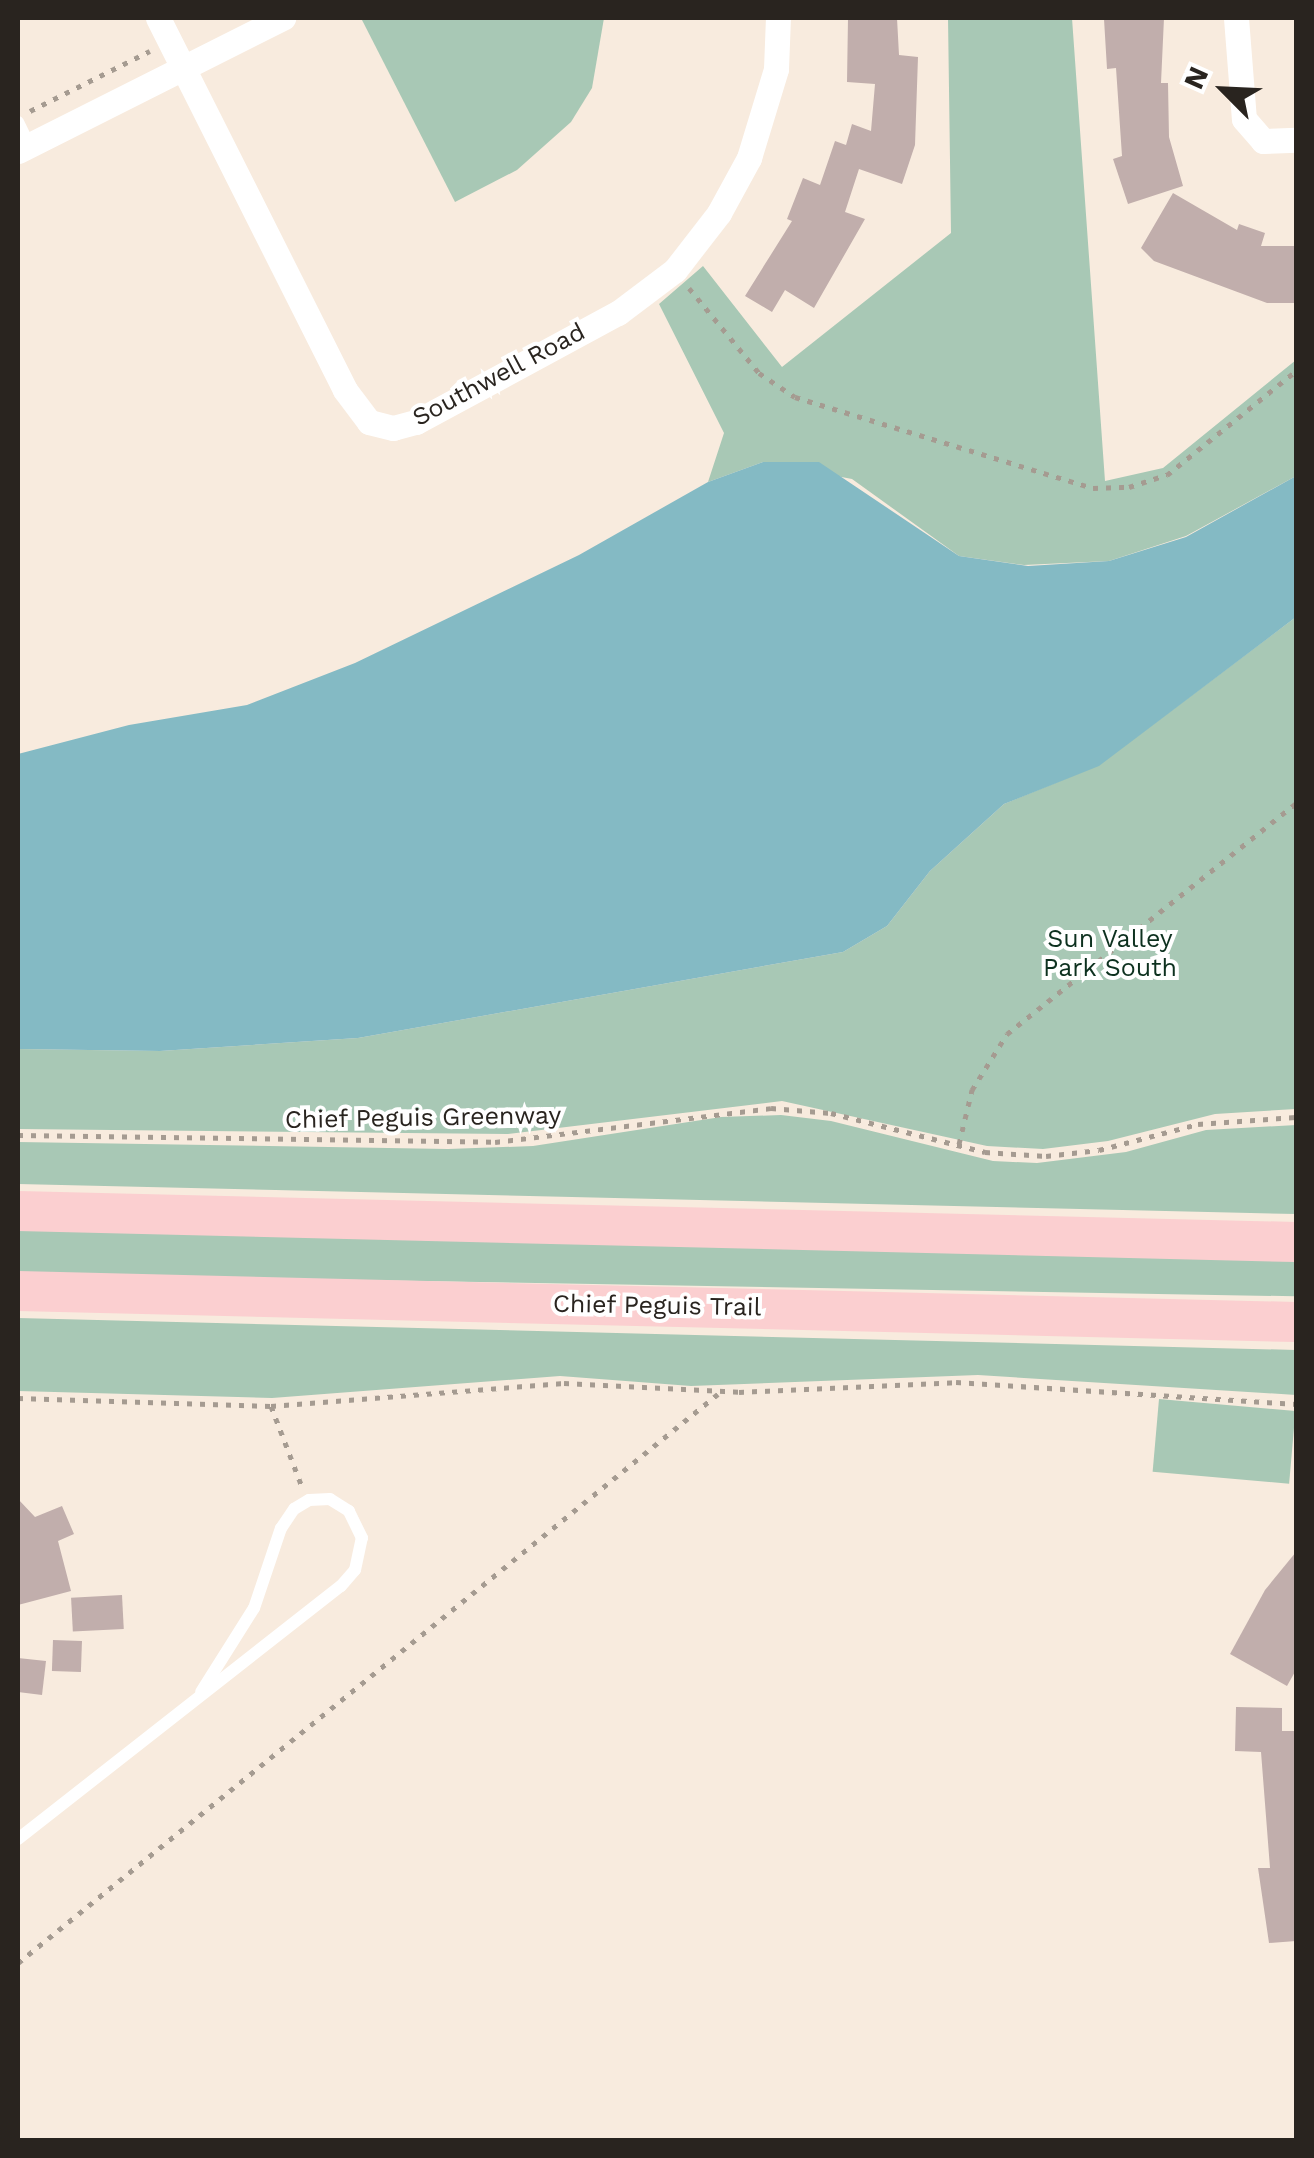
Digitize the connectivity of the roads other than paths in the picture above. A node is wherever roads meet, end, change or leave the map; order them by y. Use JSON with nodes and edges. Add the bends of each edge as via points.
{"nodes":[{"id":1,"x":158,"y":18,"type":"edge"},
{"id":2,"x":283,"y":18,"type":"edge"},
{"id":3,"x":778,"y":18,"type":"edge"},
{"id":4,"x":1236,"y":18,"type":"edge"},
{"id":5,"x":183,"y":68,"type":"junction"},
{"id":6,"x":20,"y":134,"type":"edge"},
{"id":7,"x":1296,"y":140,"type":"edge"},
{"id":8,"x":18,"y":1211,"type":"edge"},
{"id":9,"x":1296,"y":1242,"type":"edge"},
{"id":10,"x":18,"y":1291,"type":"edge"},
{"id":11,"x":1296,"y":1322,"type":"edge"},
{"id":12,"x":201,"y":1692,"type":"junction"},
{"id":13,"x":18,"y":1840,"type":"edge"}],
"edges":[{"from":1,"to":5,"type":"street"},
{"from":2,"to":5,"type":"street"},
{"from":3,"to":5,"type":"street","name":"Southwell Road","via":[[776,69],[749,158],[720,213],[674,270],[618,313],[394,428],[369,422],[345,390]]},
{"from":4,"to":7,"type":"street","via":[[1244,120],[1263,141]]},
{"from":5,"to":6,"type":"street"},
{"from":8,"to":9,"type":"main road"},
{"from":10,"to":11,"type":"main road","name":"Chief Peguis Trail"},
{"from":12,"to":12,"type":"lane","via":[[285,1634],[354,1570],[362,1538],[358,1524],[330,1499],[309,1500],[281,1528],[254,1608]]},
{"from":12,"to":13,"type":"lane"}]}
